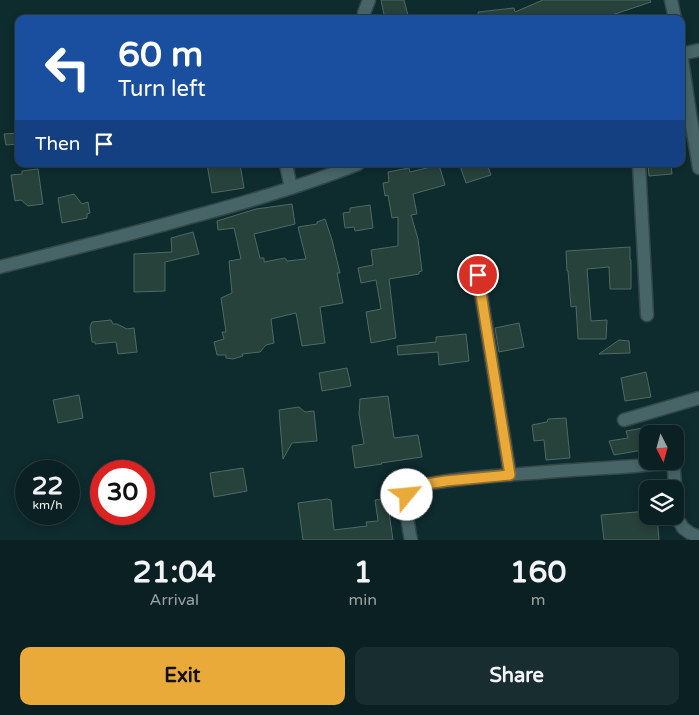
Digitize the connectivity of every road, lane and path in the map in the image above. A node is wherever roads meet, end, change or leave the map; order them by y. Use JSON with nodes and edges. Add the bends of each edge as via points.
{"nodes":[{"id":1,"x":369,"y":0,"type":"edge"},
{"id":2,"x":671,"y":0,"type":"edge"},
{"id":3,"x":364,"y":15,"type":"edge"},
{"id":4,"x":674,"y":15,"type":"edge"},
{"id":5,"x":699,"y":50,"type":"edge"},
{"id":6,"x":685,"y":52,"type":"edge"},
{"id":7,"x":685,"y":115,"type":"edge"},
{"id":8,"x":287,"y":167,"type":"edge"},
{"id":9,"x":351,"y":167,"type":"edge"},
{"id":10,"x":639,"y":167,"type":"edge"},
{"id":11,"x":699,"y":168,"type":"edge"},
{"id":12,"x":291,"y":188,"type":"junction"},
{"id":13,"x":0,"y":267,"type":"edge"},
{"id":14,"x":478,"y":275,"type":"dead end"},
{"id":15,"x":647,"y":315,"type":"dead end"},
{"id":16,"x":699,"y":398,"type":"edge"},
{"id":17,"x":624,"y":420,"type":"dead end"},
{"id":18,"x":510,"y":475,"type":"junction"},
{"id":19,"x":699,"y":537,"type":"edge"},
{"id":20,"x":410,"y":540,"type":"edge"}],
"edges":[{"from":1,"to":3,"type":"street"},
{"from":2,"to":4,"type":"street"},
{"from":5,"to":6,"type":"street"},
{"from":7,"to":11,"type":"street"},
{"from":8,"to":12,"type":"street"},
{"from":9,"to":12,"type":"street"},
{"from":10,"to":15,"type":"street"},
{"from":12,"to":13,"type":"street","via":[[140,232]]},
{"from":14,"to":18,"type":"street"},
{"from":16,"to":17,"type":"street"},
{"from":18,"to":19,"type":"street","via":[[670,464],[674,470],[677,518],[683,528]]},
{"from":18,"to":20,"type":"street","via":[[446,481],[409,490]]}]}
